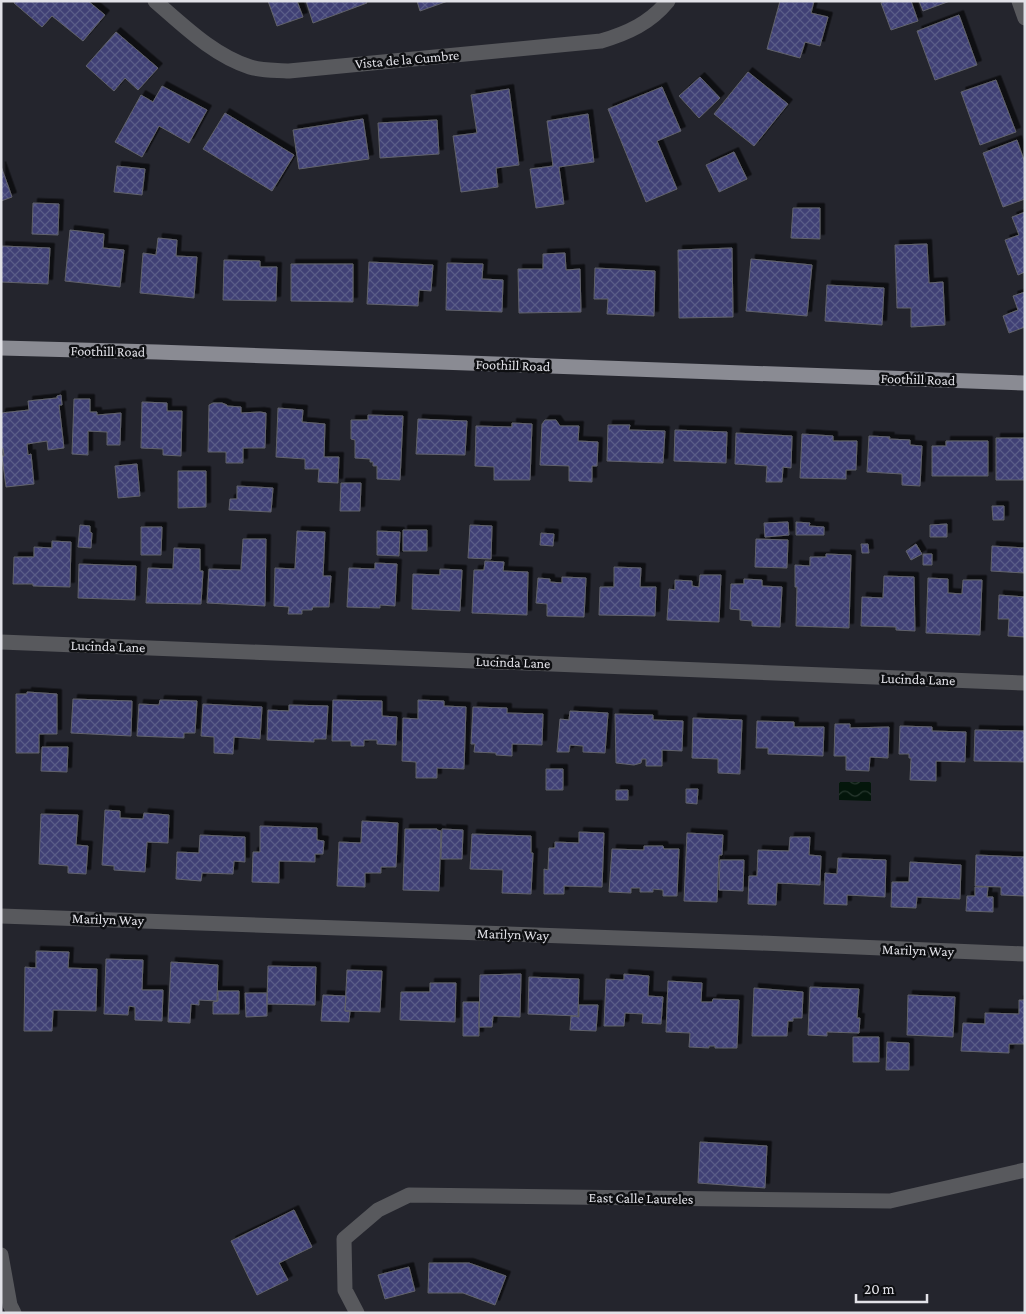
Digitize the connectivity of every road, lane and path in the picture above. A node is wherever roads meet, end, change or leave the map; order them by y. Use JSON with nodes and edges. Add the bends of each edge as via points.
{"nodes":[{"id":1,"x":155,"y":1,"type":"edge"},
{"id":2,"x":668,"y":1,"type":"edge"},
{"id":3,"x":1019,"y":1,"type":"edge"},
{"id":4,"x":1025,"y":18,"type":"edge"},
{"id":5,"x":1,"y":348,"type":"edge"},
{"id":6,"x":1025,"y":383,"type":"edge"},
{"id":7,"x":1,"y":642,"type":"edge"},
{"id":8,"x":1025,"y":683,"type":"edge"},
{"id":9,"x":1,"y":916,"type":"edge"},
{"id":10,"x":1025,"y":954,"type":"edge"},
{"id":11,"x":1025,"y":1170,"type":"edge"},
{"id":12,"x":1,"y":1255,"type":"edge"},
{"id":13,"x":14,"y":1313,"type":"edge"},
{"id":14,"x":357,"y":1313,"type":"edge"}],
"edges":[{"from":1,"to":2,"type":"street","name":"Vista de la Cumbre","via":[[228,59],[251,68],[289,71],[601,41],[643,25]]},
{"from":3,"to":4,"type":"street"},
{"from":5,"to":6,"type":"main road","name":"Foothill Road"},
{"from":7,"to":8,"type":"street","name":"Lucinda Lane"},
{"from":9,"to":10,"type":"street","name":"Marilyn Way"},
{"from":11,"to":14,"type":"street","name":"East Calle Laureles","via":[[890,1201],[409,1195],[378,1210],[344,1239],[346,1290]]},
{"from":12,"to":13,"type":"street"}]}
